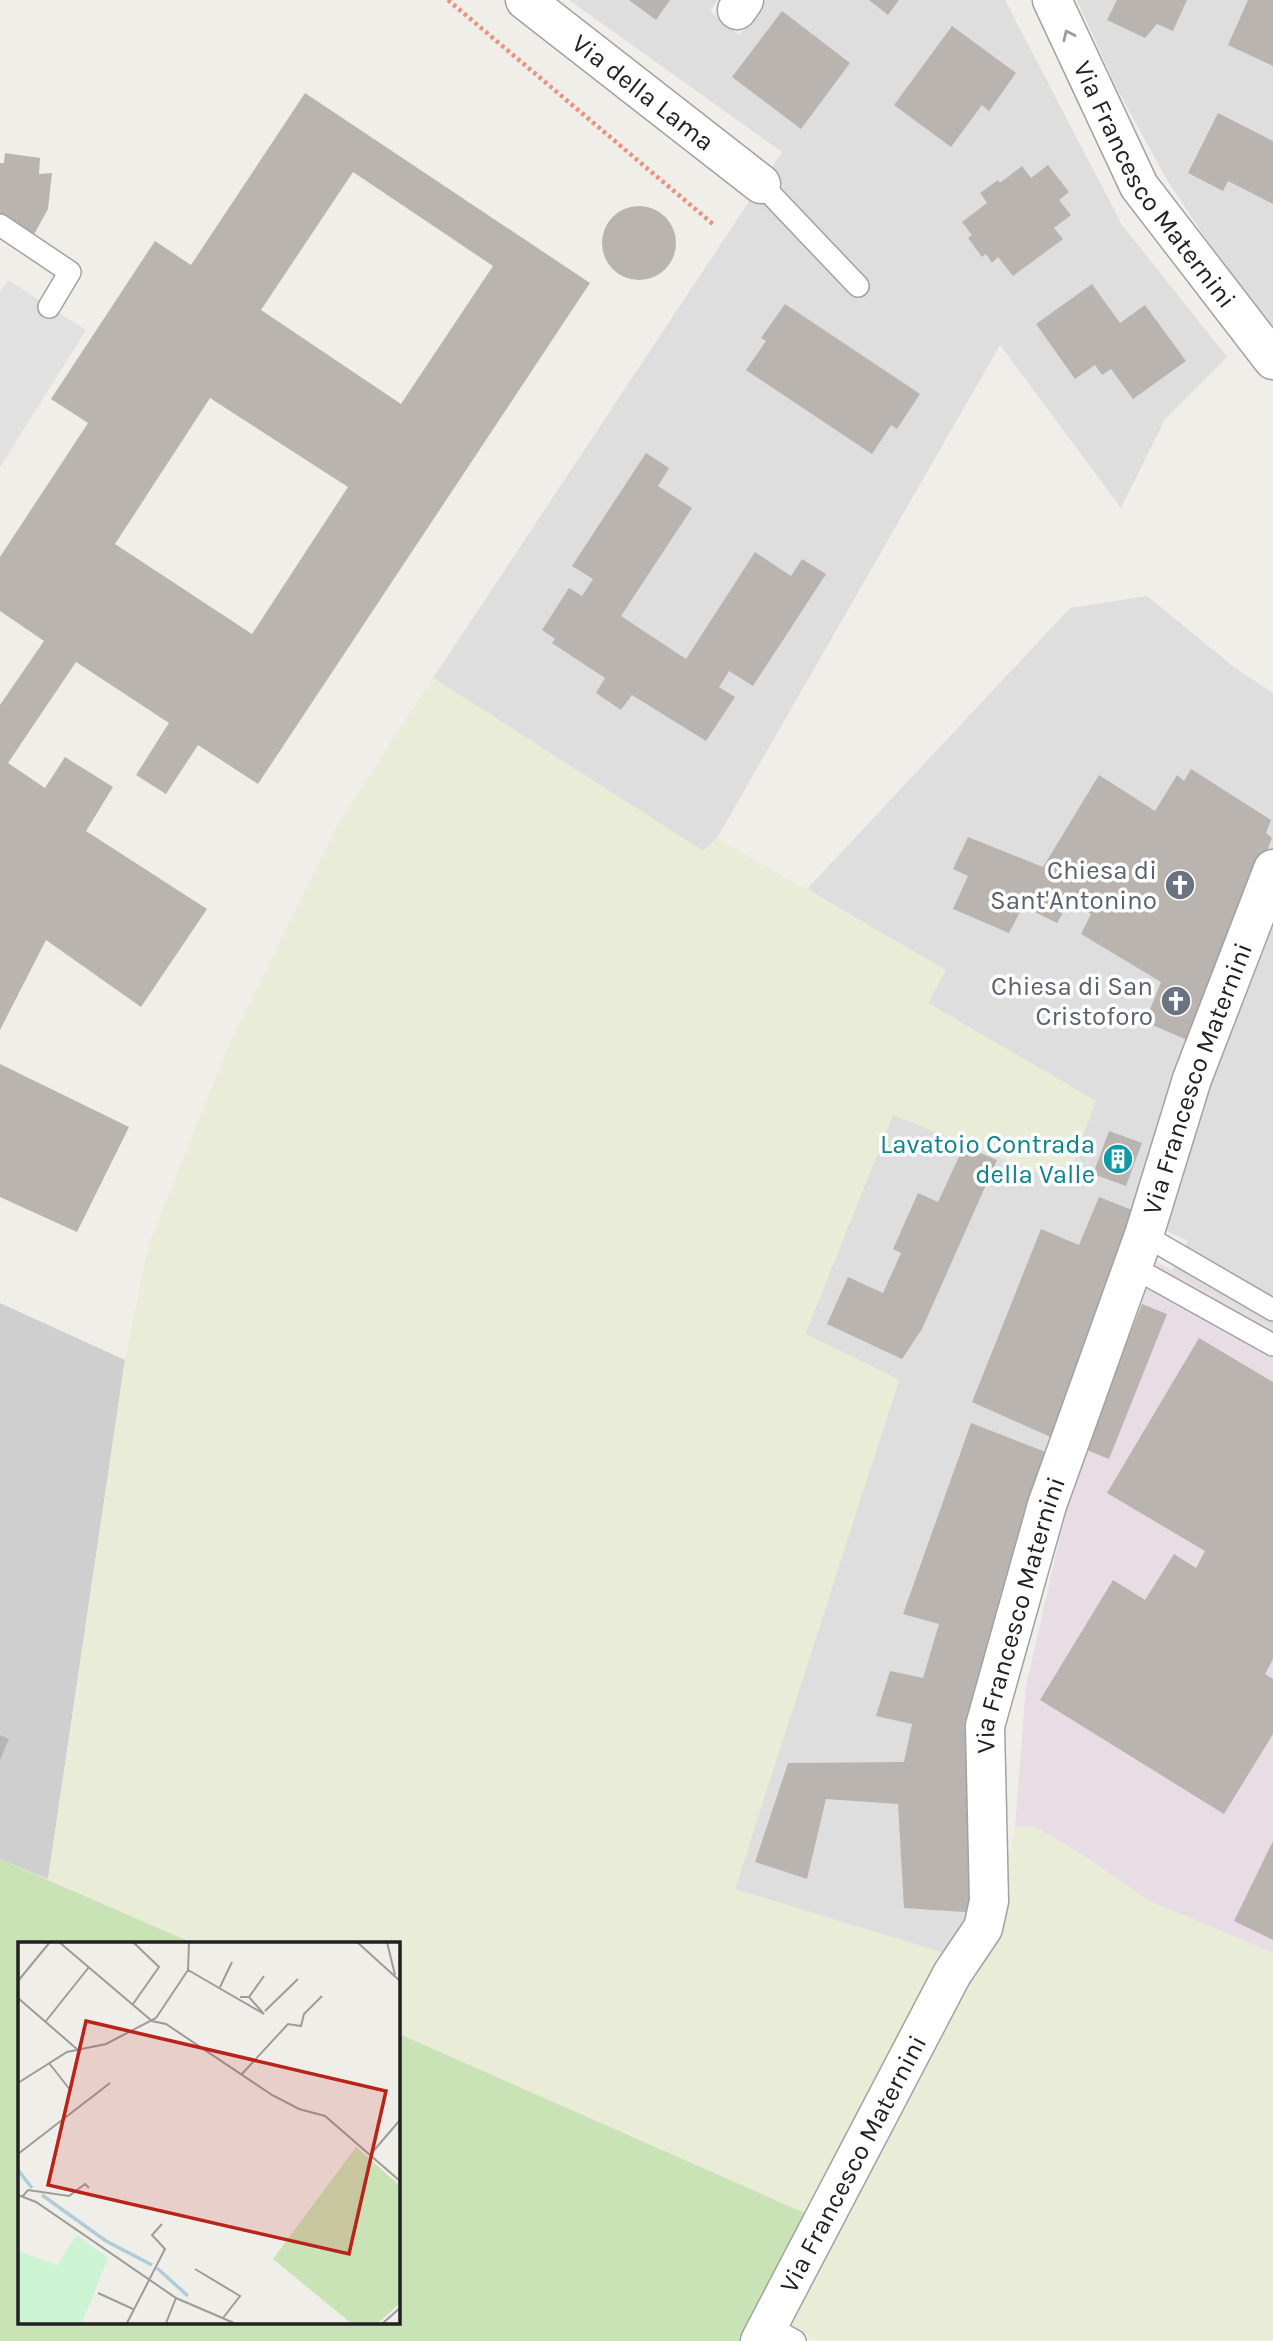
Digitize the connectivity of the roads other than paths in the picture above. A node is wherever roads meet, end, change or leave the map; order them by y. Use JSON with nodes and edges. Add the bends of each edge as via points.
{"nodes":[{"id":1,"x":525,"y":0,"type":"edge"},
{"id":2,"x":1052,"y":0,"type":"edge"},
{"id":3,"x":761,"y":184,"type":"joint"},
{"id":4,"x":0,"y":225,"type":"edge"},
{"id":5,"x":858,"y":286,"type":"dead end"},
{"id":6,"x":49,"y":307,"type":"dead end"},
{"id":7,"x":1273,"y":360,"type":"edge"},
{"id":8,"x":1273,"y":869,"type":"edge"},
{"id":9,"x":1139,"y":1251,"type":"junction"},
{"id":10,"x":1273,"y":1310,"type":"edge"},
{"id":11,"x":1273,"y":1345,"type":"edge"},
{"id":12,"x":774,"y":2336,"type":"edge"}],
"edges":[{"from":1,"to":3,"type":"street","name":"Via della Lama"},
{"from":7,"to":2,"type":"street","name":"Via Francesco Maternini","one_way":true,"via":[[1139,186]]},
{"from":3,"to":5,"type":"lane"},
{"from":4,"to":6,"type":"lane","via":[[70,272]]},
{"from":8,"to":9,"type":"street","name":"Via Francesco Maternini","via":[[1192,1079]]},
{"from":9,"to":10,"type":"lane"},
{"from":9,"to":11,"type":"lane"},
{"from":9,"to":12,"type":"street","name":"Via Francesco Maternini","via":[[1047,1506],[985,1726],[990,1871],[983,1928],[952,1974]]}]}
